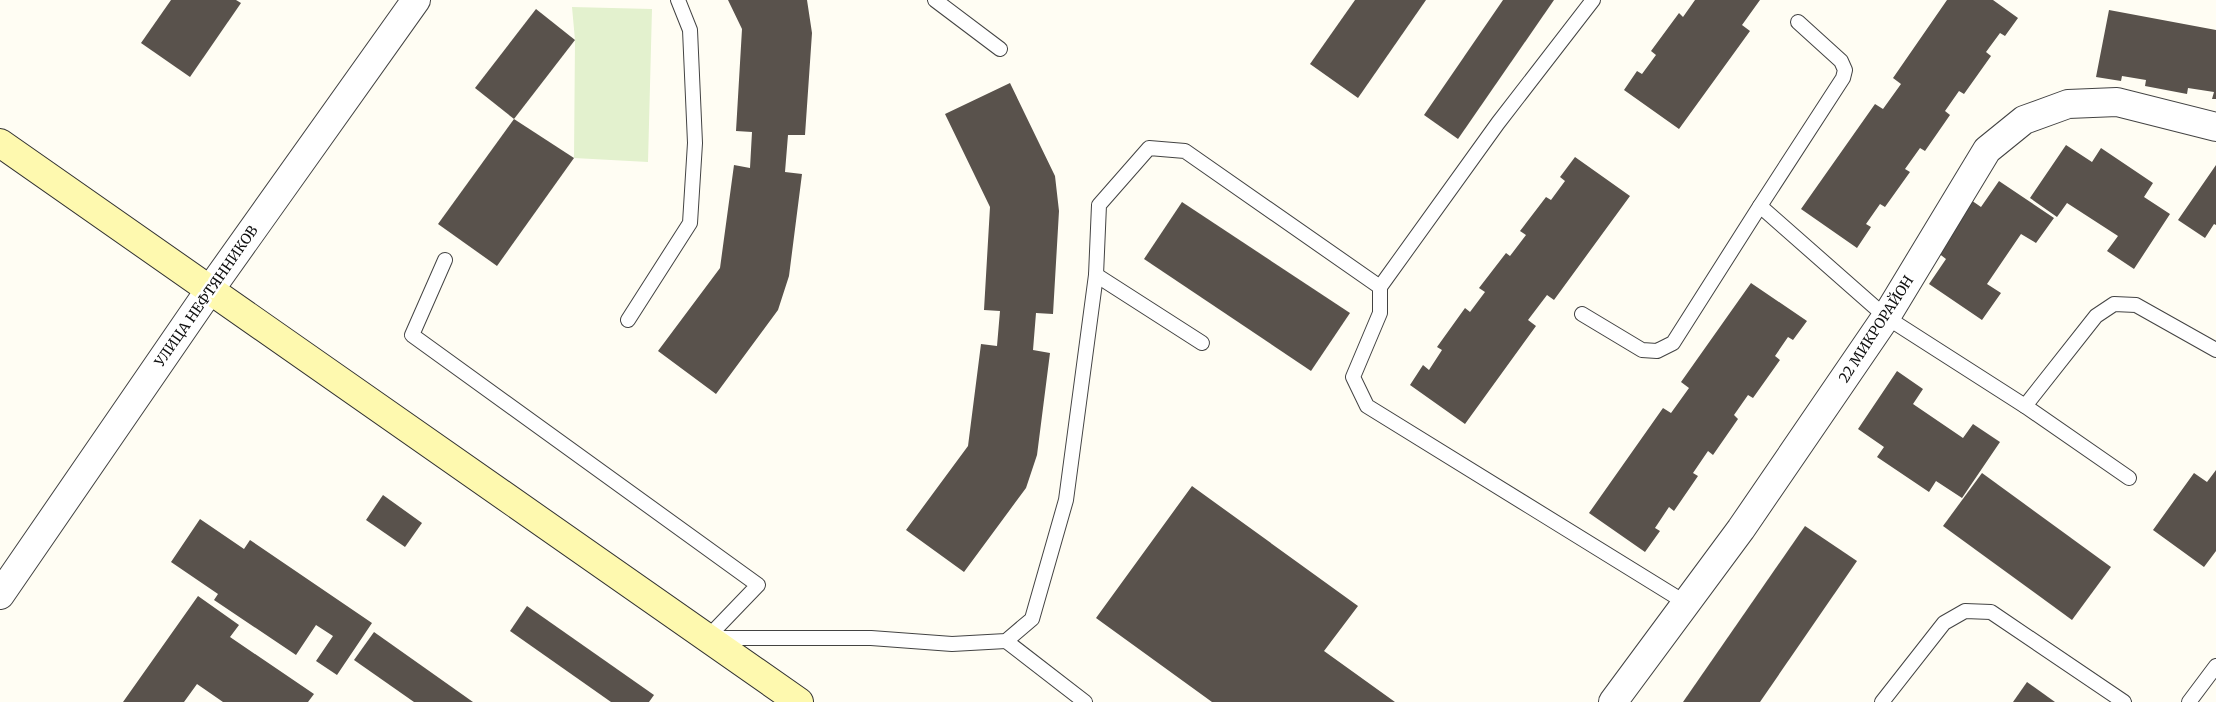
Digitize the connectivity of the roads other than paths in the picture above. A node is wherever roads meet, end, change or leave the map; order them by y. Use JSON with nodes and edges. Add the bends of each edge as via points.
{"nodes":[{"id":1,"x":416,"y":0,"type":"edge"},
{"id":2,"x":678,"y":0,"type":"edge"},
{"id":3,"x":935,"y":0,"type":"edge"},
{"id":4,"x":1593,"y":0,"type":"edge"},
{"id":5,"x":1798,"y":22,"type":"dead end"},
{"id":6,"x":1000,"y":49,"type":"dead end"},
{"id":7,"x":2216,"y":127,"type":"edge"},
{"id":8,"x":0,"y":143,"type":"edge"},
{"id":9,"x":1760,"y":206,"type":"junction"},
{"id":10,"x":445,"y":260,"type":"dead end"},
{"id":11,"x":1096,"y":275,"type":"junction"},
{"id":12,"x":1380,"y":287,"type":"junction"},
{"id":13,"x":209,"y":291,"type":"junction"},
{"id":14,"x":1582,"y":314,"type":"dead end"},
{"id":15,"x":1886,"y":316,"type":"junction"},
{"id":16,"x":628,"y":320,"type":"dead end"},
{"id":17,"x":1202,"y":343,"type":"dead end"},
{"id":18,"x":2216,"y":350,"type":"edge"},
{"id":19,"x":2025,"y":406,"type":"junction"},
{"id":20,"x":2129,"y":478,"type":"dead end"},
{"id":21,"x":0,"y":595,"type":"edge"},
{"id":22,"x":1686,"y":603,"type":"junction"},
{"id":23,"x":707,"y":638,"type":"junction"},
{"id":24,"x":1006,"y":641,"type":"junction"},
{"id":25,"x":2216,"y":666,"type":"edge"},
{"id":26,"x":799,"y":702,"type":"edge"},
{"id":27,"x":1085,"y":702,"type":"edge"},
{"id":28,"x":1613,"y":702,"type":"edge"},
{"id":29,"x":1882,"y":702,"type":"edge"},
{"id":30,"x":2124,"y":702,"type":"edge"},
{"id":31,"x":2188,"y":702,"type":"edge"}],
"edges":[{"from":1,"to":13,"type":"street","name":"УЛИЦА НЕФТЯННИКОВ"},
{"from":2,"to":16,"type":"lane","via":[[690,30],[695,143],[690,223]]},
{"from":3,"to":6,"type":"lane"},
{"from":4,"to":12,"type":"lane","via":[[1498,123]]},
{"from":5,"to":9,"type":"lane","via":[[1841,61],[1845,70],[1843,78]]},
{"from":7,"to":15,"type":"street","name":"22 МИКРОРАЙОН","via":[[2117,102],[2068,104],[2024,120],[1987,150]]},
{"from":8,"to":13,"type":"main road"},
{"from":9,"to":14,"type":"lane","via":[[1673,343],[1657,351],[1642,350]]},
{"from":9,"to":15,"type":"lane"},
{"from":10,"to":23,"type":"lane","via":[[412,335],[758,585]]},
{"from":11,"to":12,"type":"lane","via":[[1099,205],[1149,148],[1185,151]]},
{"from":11,"to":17,"type":"lane"},
{"from":11,"to":24,"type":"lane","via":[[1066,500],[1032,619]]},
{"from":12,"to":22,"type":"lane","via":[[1380,313],[1353,377],[1367,406]]},
{"from":13,"to":21,"type":"street","name":"УЛИЦА НЕФТЯННИКОВ"},
{"from":13,"to":23,"type":"main road"},
{"from":15,"to":19,"type":"lane"},
{"from":15,"to":22,"type":"street","name":"22 МИКРОРАЙОН","via":[[1741,530]]},
{"from":18,"to":19,"type":"lane","via":[[2136,305],[2114,304],[2096,316]]},
{"from":19,"to":20,"type":"lane"},
{"from":22,"to":28,"type":"street","name":"22 МИКРОРАЙОН"},
{"from":23,"to":24,"type":"lane","via":[[871,638],[952,644]]},
{"from":23,"to":26,"type":"main road"},
{"from":24,"to":27,"type":"lane"},
{"from":25,"to":31,"type":"lane"},
{"from":29,"to":30,"type":"lane","via":[[1944,623],[1965,611],[1991,612]]}]}
